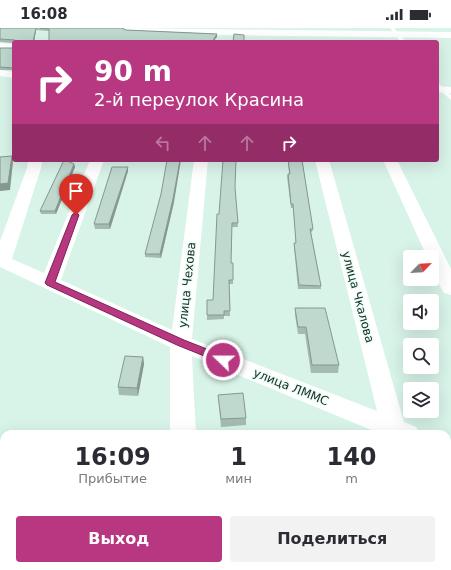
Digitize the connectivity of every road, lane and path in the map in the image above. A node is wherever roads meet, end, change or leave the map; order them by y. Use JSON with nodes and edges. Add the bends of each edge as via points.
{"nodes":[{"id":1,"x":126,"y":28,"type":"edge"},
{"id":2,"x":216,"y":30,"type":"edge"},
{"id":3,"x":322,"y":34,"type":"edge"},
{"id":4,"x":398,"y":35,"type":"edge"},
{"id":5,"x":451,"y":35,"type":"edge"},
{"id":6,"x":215,"y":40,"type":"edge"},
{"id":7,"x":0,"y":46,"type":"edge"},
{"id":8,"x":12,"y":47,"type":"edge"},
{"id":9,"x":0,"y":74,"type":"edge"},
{"id":10,"x":12,"y":75,"type":"edge"},
{"id":11,"x":442,"y":88,"type":"edge"},
{"id":12,"x":451,"y":98,"type":"edge"},
{"id":13,"x":35,"y":162,"type":"edge"},
{"id":14,"x":95,"y":162,"type":"edge"},
{"id":15,"x":202,"y":162,"type":"edge"},
{"id":16,"x":323,"y":162,"type":"edge"},
{"id":17,"x":391,"y":162,"type":"edge"},
{"id":18,"x":1,"y":261,"type":"edge"},
{"id":19,"x":50,"y":283,"type":"junction"},
{"id":20,"x":451,"y":289,"type":"edge"},
{"id":21,"x":181,"y":343,"type":"junction"},
{"id":22,"x":184,"y":430,"type":"edge"},
{"id":23,"x":393,"y":430,"type":"edge"},
{"id":24,"x":397,"y":430,"type":"edge"}],
"edges":[{"from":1,"to":2,"type":"street"},
{"from":2,"to":3,"type":"street"},
{"from":2,"to":6,"type":"street"},
{"from":3,"to":4,"type":"street"},
{"from":4,"to":5,"type":"street"},
{"from":7,"to":8,"type":"street"},
{"from":9,"to":10,"type":"street"},
{"from":11,"to":12,"type":"lane"},
{"from":13,"to":18,"type":"street"},
{"from":14,"to":19,"type":"street"},
{"from":15,"to":21,"type":"street","name":"улица Чехова"},
{"from":16,"to":24,"type":"street","name":"улица Чкалова"},
{"from":17,"to":20,"type":"street"},
{"from":18,"to":19,"type":"street","name":"улица ЛММС"},
{"from":19,"to":21,"type":"street","name":"улица ЛММС"},
{"from":21,"to":22,"type":"street","name":"улица Чехова"},
{"from":21,"to":23,"type":"street","name":"улица ЛММС"}]}
